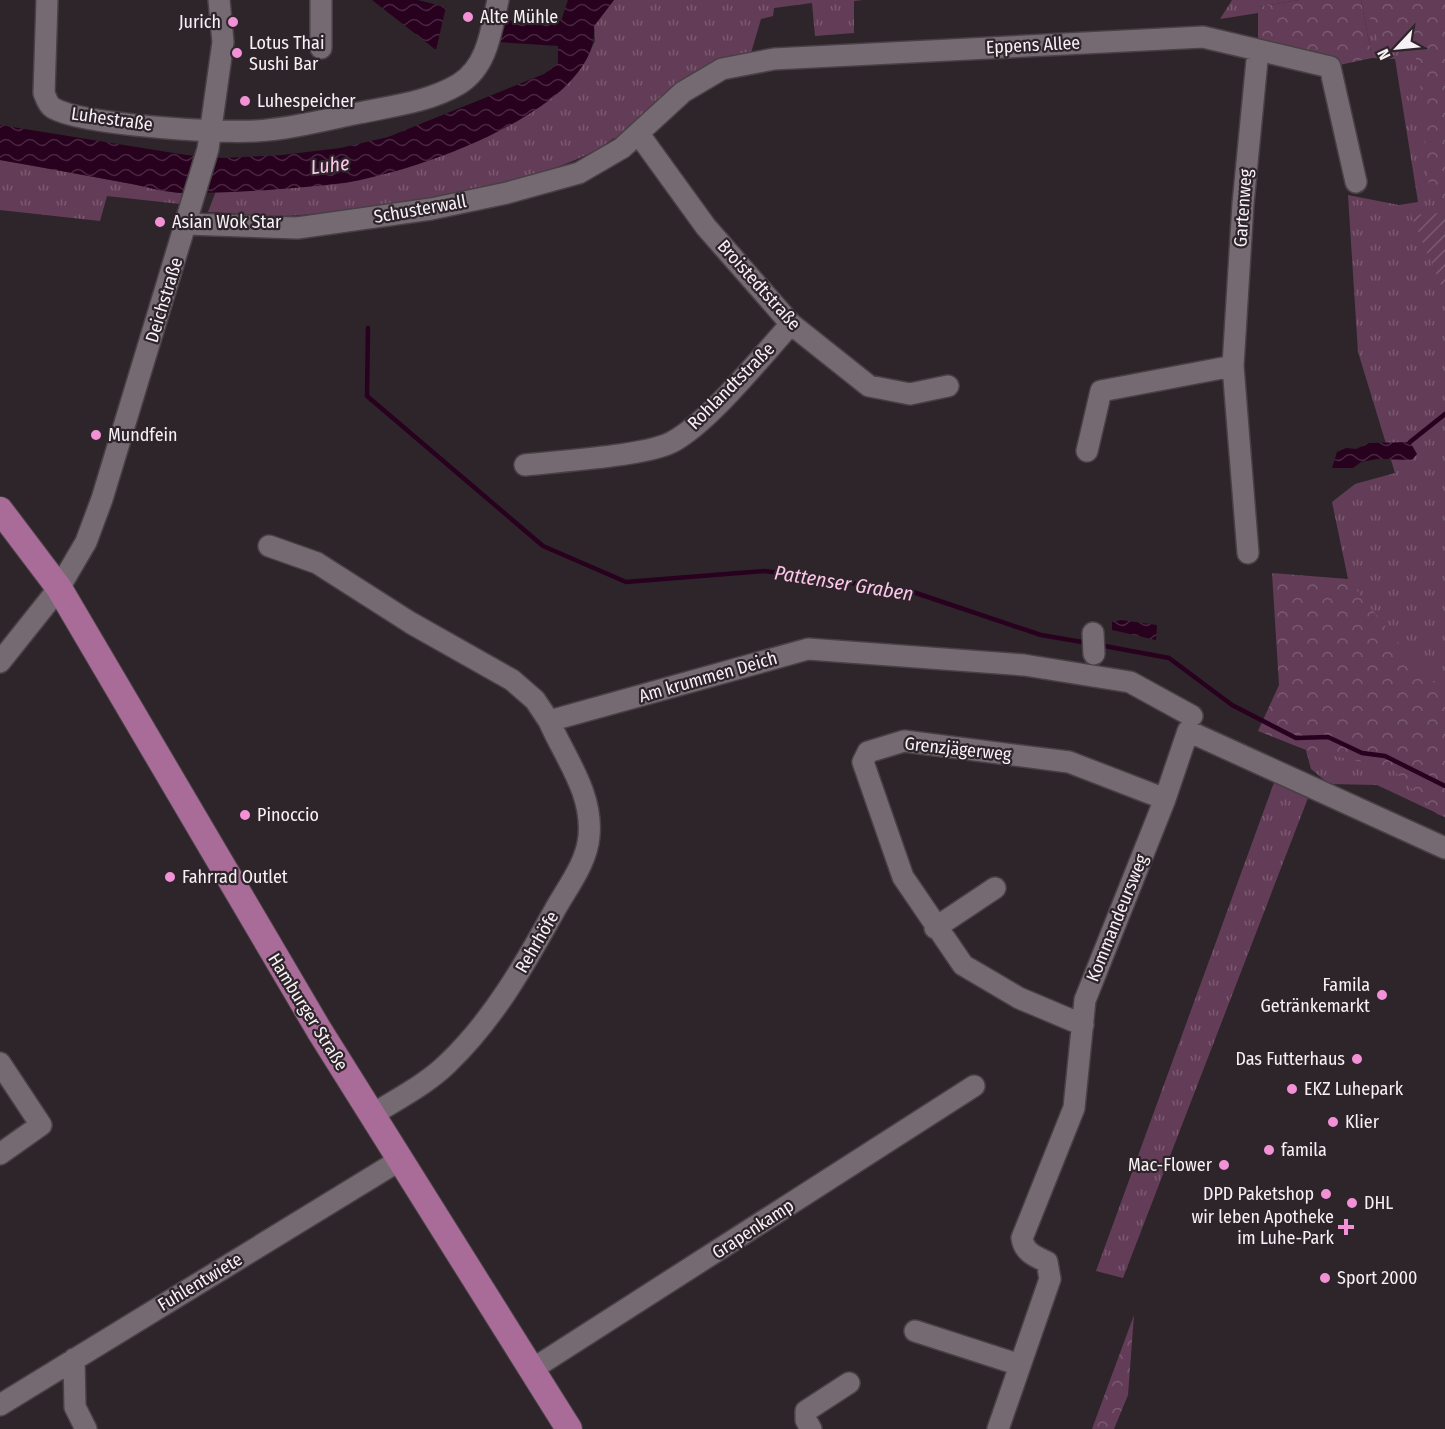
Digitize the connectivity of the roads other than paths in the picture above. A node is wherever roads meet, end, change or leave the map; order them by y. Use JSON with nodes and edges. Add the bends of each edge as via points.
{"nodes":[{"id":1,"x":47,"y":0,"type":"edge"},
{"id":2,"x":219,"y":0,"type":"edge"},
{"id":3,"x":321,"y":0,"type":"edge"},
{"id":4,"x":498,"y":0,"type":"edge"},
{"id":5,"x":321,"y":48,"type":"dead end"},
{"id":6,"x":1258,"y":50,"type":"junction"},
{"id":7,"x":638,"y":133,"type":"junction"},
{"id":8,"x":210,"y":140,"type":"junction"},
{"id":9,"x":1356,"y":182,"type":"dead end"},
{"id":10,"x":187,"y":224,"type":"junction"},
{"id":11,"x":791,"y":324,"type":"junction"},
{"id":12,"x":1233,"y":366,"type":"junction"},
{"id":13,"x":948,"y":386,"type":"dead end"},
{"id":14,"x":1087,"y":451,"type":"dead end"},
{"id":15,"x":525,"y":465,"type":"dead end"},
{"id":16,"x":0,"y":510,"type":"edge"},
{"id":17,"x":269,"y":546,"type":"dead end"},
{"id":18,"x":1248,"y":553,"type":"dead end"},
{"id":19,"x":59,"y":588,"type":"junction"},
{"id":20,"x":0,"y":662,"type":"edge"},
{"id":21,"x":1192,"y":716,"type":"dead end"},
{"id":22,"x":549,"y":721,"type":"junction"},
{"id":23,"x":1165,"y":799,"type":"junction"},
{"id":24,"x":1445,"y":848,"type":"edge"},
{"id":25,"x":995,"y":888,"type":"dead end"},
{"id":26,"x":935,"y":928,"type":"junction"},
{"id":27,"x":1083,"y":1025,"type":"junction"},
{"id":28,"x":0,"y":1063,"type":"edge"},
{"id":29,"x":974,"y":1086,"type":"dead end"},
{"id":30,"x":372,"y":1115,"type":"junction"},
{"id":31,"x":0,"y":1154,"type":"edge"},
{"id":32,"x":400,"y":1160,"type":"junction"},
{"id":33,"x":915,"y":1331,"type":"dead end"},
{"id":34,"x":74,"y":1359,"type":"junction"},
{"id":35,"x":1020,"y":1365,"type":"junction"},
{"id":36,"x":531,"y":1370,"type":"junction"},
{"id":37,"x":849,"y":1383,"type":"dead end"},
{"id":38,"x":0,"y":1405,"type":"edge"},
{"id":39,"x":86,"y":1429,"type":"edge"},
{"id":40,"x":569,"y":1429,"type":"edge"},
{"id":41,"x":812,"y":1429,"type":"edge"},
{"id":42,"x":998,"y":1429,"type":"edge"}],
"edges":[{"from":1,"to":8,"type":"street","name":"Luhestraße","via":[[44,93],[50,106],[103,121]]},
{"from":2,"to":8,"type":"street","name":"Deichstraße","via":[[223,42]]},
{"from":3,"to":5,"type":"street"},
{"from":4,"to":8,"type":"street","name":"Luhestraße","via":[[487,49],[476,68],[460,83],[409,102]]},
{"from":6,"to":7,"type":"street","name":"Eppens Allee","via":[[1203,37],[774,59],[722,69],[683,92]]},
{"from":6,"to":9,"type":"street","name":"Eppens Allee","via":[[1330,67]]},
{"from":6,"to":12,"type":"street","name":"Gartenweg"},
{"from":7,"to":10,"type":"street","name":"Schusterwall","via":[[622,148],[579,173],[431,209],[297,228]]},
{"from":7,"to":11,"type":"street","name":"Broistedtstraße","via":[[706,227]]},
{"from":8,"to":10,"type":"street","name":"Deichstraße"},
{"from":10,"to":19,"type":"street","name":"Deichstraße","via":[[102,499],[86,542]]},
{"from":11,"to":13,"type":"street","name":"Broistedtstraße","via":[[869,386],[909,394]]},
{"from":11,"to":15,"type":"street","name":"Rohlandtstraße","via":[[706,415],[674,442],[638,451]]},
{"from":12,"to":14,"type":"street","via":[[1101,391]]},
{"from":12,"to":18,"type":"street","name":"Gartenweg"},
{"from":16,"to":19,"type":"main road","name":"Hamburger Straße"},
{"from":17,"to":22,"type":"street","via":[[317,563],[411,623],[512,680],[535,700]]},
{"from":19,"to":20,"type":"street","name":"Deichstraße"},
{"from":19,"to":30,"type":"main road","name":"Hamburger Straße"},
{"from":21,"to":22,"type":"street","name":"Am krummen Deich","via":[[1130,682],[1024,665],[808,649]]},
{"from":22,"to":30,"type":"street","name":"Rehrhöfe","via":[[582,784],[589,837],[583,860],[491,1016],[447,1065]]},
{"from":23,"to":24,"type":"street","name":"Kommandeursweg","via":[[1188,731]]},
{"from":23,"to":26,"type":"street","name":"Grenzjägerweg","via":[[1069,762],[904,741],[868,752],[863,762],[903,878]]},
{"from":23,"to":27,"type":"street","name":"Kommandeursweg","via":[[1085,1000]]},
{"from":25,"to":26,"type":"street"},
{"from":26,"to":27,"type":"street","name":"Grenzjägerweg","via":[[963,965],[976,975]]},
{"from":27,"to":35,"type":"street","name":"Kommandeursweg","via":[[1074,1108],[1023,1238],[1030,1254],[1047,1262],[1050,1279]]},
{"from":28,"to":31,"type":"street","via":[[41,1125]]},
{"from":29,"to":36,"type":"street","name":"Grapenkamp"},
{"from":30,"to":32,"type":"main road","name":"Hamburger Straße"},
{"from":32,"to":34,"type":"street","name":"Fuhlentwiete"},
{"from":32,"to":36,"type":"main road","name":"Hamburger Straße"},
{"from":33,"to":35,"type":"street"},
{"from":34,"to":38,"type":"street","name":"Fuhlentwiete"},
{"from":34,"to":39,"type":"street","via":[[75,1407]]},
{"from":35,"to":42,"type":"street","name":"Kommandeursweg"},
{"from":36,"to":40,"type":"main road","name":"Hamburger Straße"},
{"from":37,"to":41,"type":"street","via":[[806,1411]]}]}
